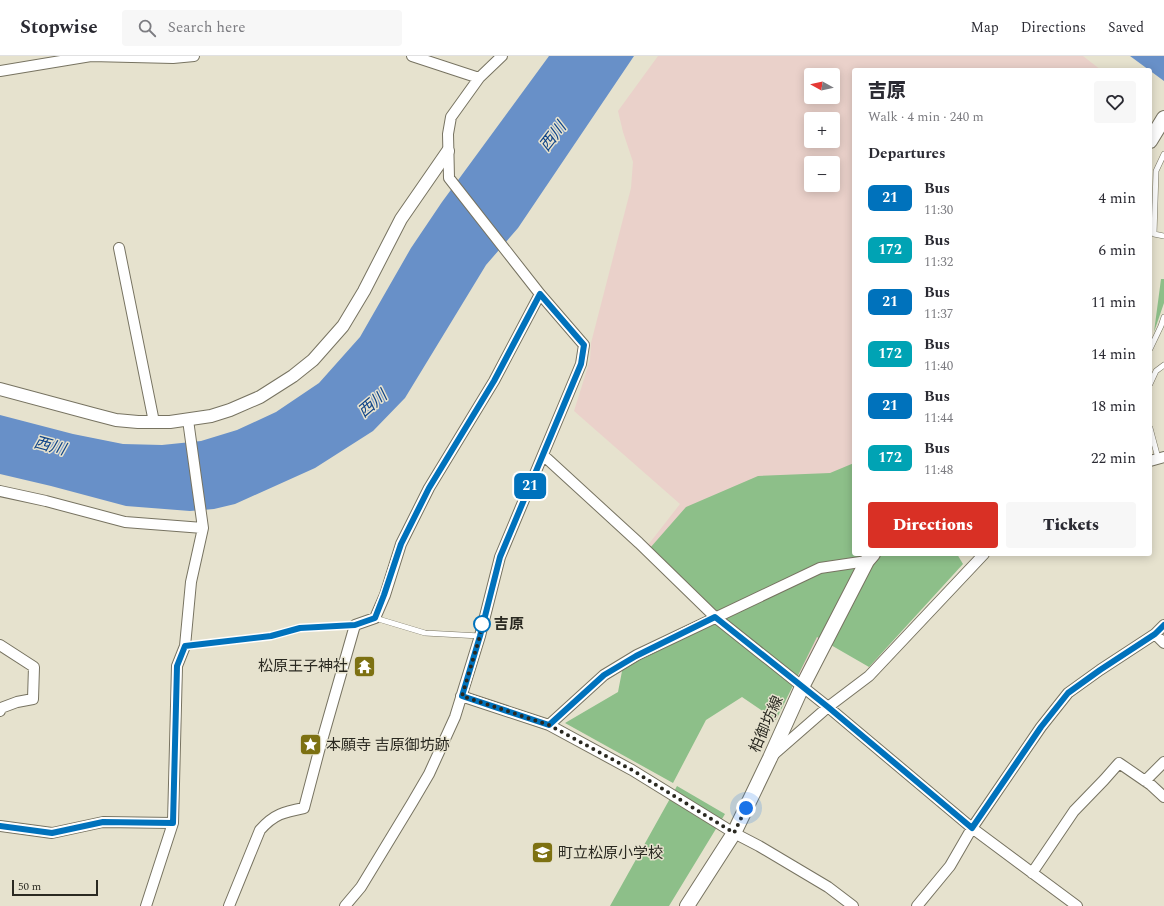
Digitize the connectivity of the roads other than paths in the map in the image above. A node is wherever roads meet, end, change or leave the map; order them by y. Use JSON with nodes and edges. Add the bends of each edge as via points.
{"nodes":[{"id":1,"x":91,"y":56,"type":"edge"},
{"id":2,"x":194,"y":56,"type":"edge"},
{"id":3,"x":412,"y":56,"type":"edge"},
{"id":4,"x":502,"y":56,"type":"edge"},
{"id":5,"x":0,"y":71,"type":"edge"},
{"id":6,"x":479,"y":78,"type":"junction"},
{"id":7,"x":1164,"y":118,"type":"edge"},
{"id":8,"x":1157,"y":135,"type":"edge"},
{"id":9,"x":448,"y":151,"type":"junction"},
{"id":10,"x":1164,"y":154,"type":"edge"},
{"id":11,"x":1164,"y":236,"type":"edge"},
{"id":12,"x":119,"y":248,"type":"dead end"},
{"id":13,"x":540,"y":294,"type":"junction"},
{"id":14,"x":1164,"y":317,"type":"edge"},
{"id":15,"x":1152,"y":345,"type":"edge"},
{"id":16,"x":1164,"y":365,"type":"edge"},
{"id":17,"x":1152,"y":380,"type":"edge"},
{"id":18,"x":0,"y":389,"type":"edge"},
{"id":19,"x":188,"y":420,"type":"junction"},
{"id":20,"x":154,"y":422,"type":"junction"},
{"id":21,"x":1152,"y":437,"type":"edge"},
{"id":22,"x":543,"y":456,"type":"junction"},
{"id":23,"x":1157,"y":459,"type":"edge"},
{"id":24,"x":0,"y":491,"type":"edge"},
{"id":25,"x":202,"y":525,"type":"junction"},
{"id":26,"x":982,"y":556,"type":"edge"},
{"id":27,"x":870,"y":558,"type":"edge"},
{"id":28,"x":715,"y":617,"type":"junction"},
{"id":29,"x":375,"y":618,"type":"junction"},
{"id":30,"x":355,"y":625,"type":"junction"},
{"id":31,"x":1164,"y":625,"type":"edge"},
{"id":32,"x":1155,"y":634,"type":"junction"},
{"id":33,"x":480,"y":636,"type":"junction"},
{"id":34,"x":1164,"y":643,"type":"edge"},
{"id":35,"x":0,"y":645,"type":"edge"},
{"id":36,"x":185,"y":646,"type":"junction"},
{"id":37,"x":802,"y":687,"type":"junction"},
{"id":38,"x":462,"y":696,"type":"junction"},
{"id":39,"x":828,"y":707,"type":"junction"},
{"id":40,"x":0,"y":711,"type":"edge"},
{"id":41,"x":549,"y":725,"type":"junction"},
{"id":42,"x":770,"y":758,"type":"junction"},
{"id":43,"x":1164,"y":762,"type":"edge"},
{"id":44,"x":1145,"y":781,"type":"junction"},
{"id":45,"x":1164,"y":797,"type":"edge"},
{"id":46,"x":173,"y":823,"type":"junction"},
{"id":47,"x":0,"y":826,"type":"edge"},
{"id":48,"x":972,"y":828,"type":"junction"},
{"id":49,"x":734,"y":833,"type":"junction"},
{"id":50,"x":1032,"y":873,"type":"junction"},
{"id":51,"x":146,"y":906,"type":"edge"},
{"id":52,"x":229,"y":906,"type":"edge"},
{"id":53,"x":345,"y":906,"type":"edge"},
{"id":54,"x":687,"y":906,"type":"edge"},
{"id":55,"x":853,"y":906,"type":"edge"},
{"id":56,"x":917,"y":906,"type":"edge"},
{"id":57,"x":1077,"y":906,"type":"edge"}],
"edges":[{"from":1,"to":2,"type":"street"},
{"from":1,"to":5,"type":"street"},
{"from":3,"to":6,"type":"street"},
{"from":4,"to":6,"type":"street"},
{"from":6,"to":9,"type":"street","via":[[451,117]]},
{"from":7,"to":8,"type":"main road"},
{"from":9,"to":13,"type":"street","via":[[449,178]]},
{"from":9,"to":19,"type":"street","via":[[401,219],[364,292],[343,326],[313,360],[260,397],[230,410]]},
{"from":10,"to":11,"type":"lane","via":[[1156,171],[1154,234]]},
{"from":12,"to":20,"type":"street"},
{"from":13,"to":22,"type":"street","via":[[584,345],[581,364]]},
{"from":13,"to":29,"type":"street","via":[[494,381],[429,488],[401,544]]},
{"from":14,"to":15,"type":"lane"},
{"from":16,"to":17,"type":"lane","via":[[1156,371]]},
{"from":18,"to":20,"type":"street","via":[[110,418]]},
{"from":19,"to":20,"type":"street"},
{"from":19,"to":25,"type":"street"},
{"from":21,"to":23,"type":"lane"},
{"from":22,"to":28,"type":"street","via":[[639,543]]},
{"from":22,"to":33,"type":"street","via":[[500,557]]},
{"from":24,"to":25,"type":"street","via":[[125,522]]},
{"from":25,"to":36,"type":"street","via":[[191,582]]},
{"from":26,"to":39,"type":"street","via":[[869,676]]},
{"from":27,"to":28,"type":"street","via":[[820,568]]},
{"from":27,"to":37,"type":"main road","name":"柏御坊線"},
{"from":28,"to":37,"type":"street"},
{"from":28,"to":41,"type":"street","via":[[636,656],[604,675]]},
{"from":29,"to":30,"type":"street"},
{"from":29,"to":33,"type":"lane","via":[[425,633]]},
{"from":30,"to":36,"type":"lane","via":[[300,628],[271,636]]},
{"from":30,"to":52,"type":"street","via":[[304,808],[282,813],[268,820],[260,830]]},
{"from":31,"to":32,"type":"street"},
{"from":32,"to":34,"type":"street"},
{"from":32,"to":48,"type":"street","via":[[1068,693],[1041,727]]},
{"from":33,"to":38,"type":"street"},
{"from":35,"to":40,"type":"street","via":[[34,667],[33,699],[17,702],[1,708]]},
{"from":36,"to":46,"type":"street","via":[[177,666]]},
{"from":37,"to":39,"type":"street"},
{"from":37,"to":42,"type":"main road","name":"柏御坊線"},
{"from":38,"to":41,"type":"street"},
{"from":38,"to":53,"type":"street","via":[[429,774],[361,887]]},
{"from":39,"to":42,"type":"street"},
{"from":39,"to":48,"type":"street"},
{"from":41,"to":49,"type":"street","via":[[632,770]]},
{"from":42,"to":49,"type":"main road","name":"柏御坊線"},
{"from":43,"to":44,"type":"street"},
{"from":44,"to":45,"type":"street"},
{"from":44,"to":50,"type":"street","via":[[1119,763],[1074,811]]},
{"from":46,"to":47,"type":"street","via":[[103,822],[52,833]]},
{"from":46,"to":51,"type":"street"},
{"from":48,"to":50,"type":"street"},
{"from":48,"to":56,"type":"street","via":[[950,866]]},
{"from":49,"to":54,"type":"main road","name":"柏御坊線"},
{"from":49,"to":55,"type":"street","via":[[828,887]]},
{"from":50,"to":57,"type":"street"}]}
